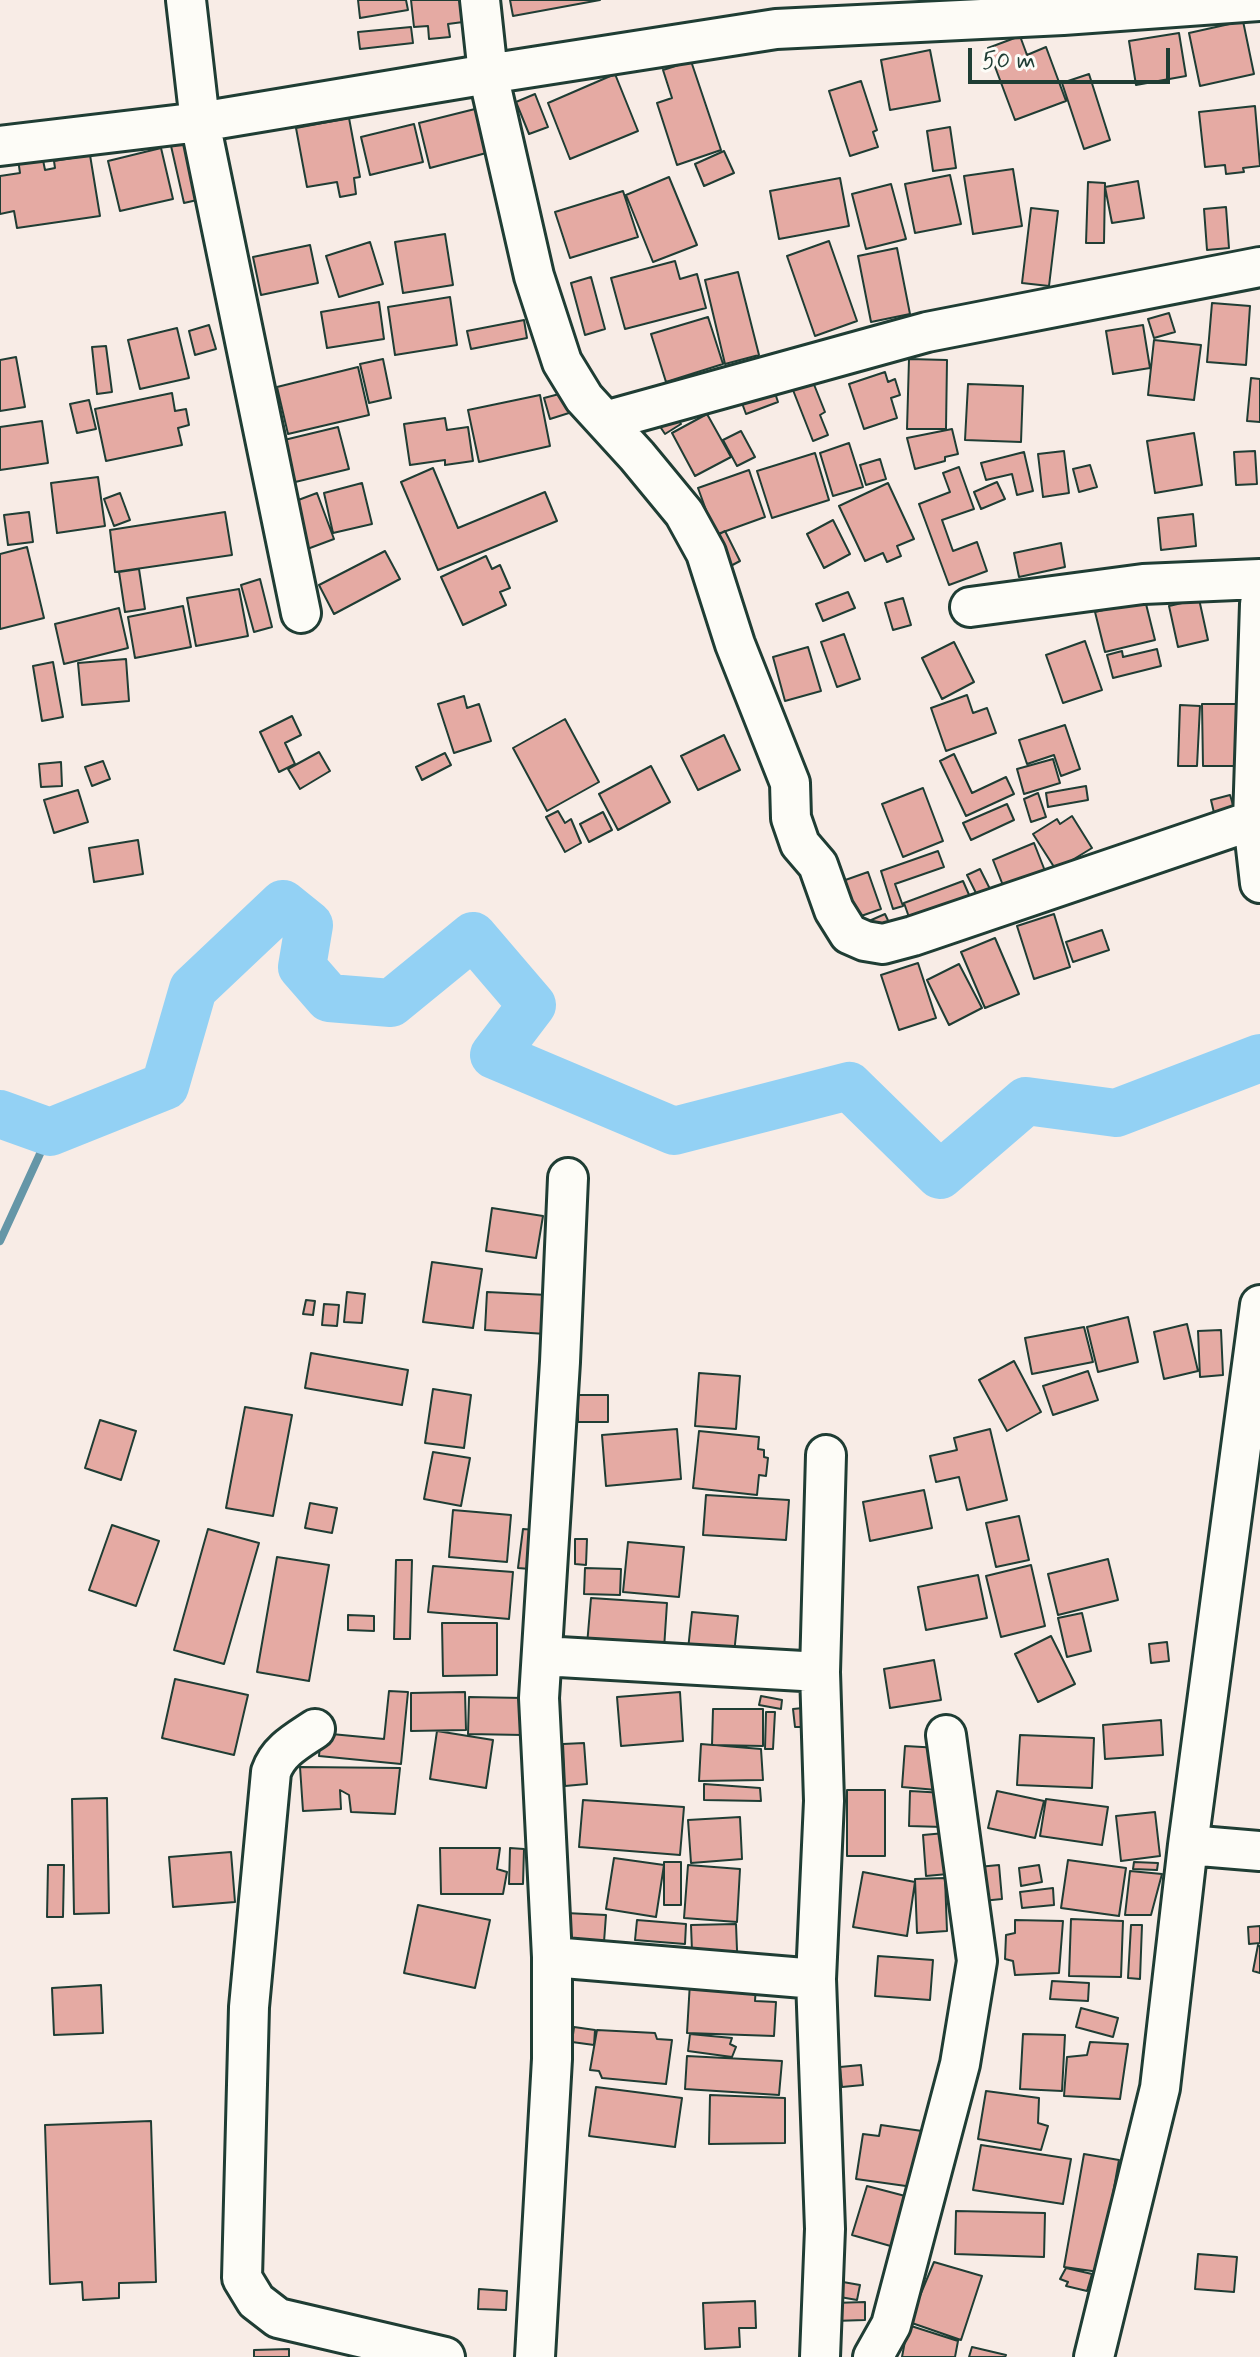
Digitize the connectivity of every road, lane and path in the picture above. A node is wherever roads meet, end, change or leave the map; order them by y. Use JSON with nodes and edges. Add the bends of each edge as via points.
{"nodes":[{"id":1,"x":186,"y":0,"type":"edge"},
{"id":2,"x":480,"y":0,"type":"edge"},
{"id":3,"x":1260,"y":1,"type":"edge"},
{"id":4,"x":1062,"y":8,"type":"edge"},
{"id":5,"x":775,"y":15,"type":"edge"},
{"id":6,"x":488,"y":74,"type":"junction"},
{"id":7,"x":200,"y":122,"type":"junction"},
{"id":8,"x":0,"y":146,"type":"edge"},
{"id":9,"x":1260,"y":267,"type":"edge"},
{"id":10,"x":605,"y":421,"type":"junction"},
{"id":11,"x":1260,"y":579,"type":"edge"},
{"id":12,"x":1260,"y":604,"type":"edge"},
{"id":13,"x":970,"y":607,"type":"dead end"},
{"id":14,"x":301,"y":613,"type":"dead end"},
{"id":15,"x":1256,"y":819,"type":"edge"},
{"id":16,"x":1260,"y":883,"type":"edge"},
{"id":17,"x":568,"y":1178,"type":"dead end"},
{"id":18,"x":1260,"y":1305,"type":"edge"},
{"id":19,"x":826,"y":1455,"type":"dead end"},
{"id":20,"x":542,"y":1656,"type":"junction"},
{"id":21,"x":820,"y":1672,"type":"junction"},
{"id":22,"x":315,"y":1729,"type":"dead end"},
{"id":23,"x":946,"y":1735,"type":"dead end"},
{"id":24,"x":1188,"y":1845,"type":"junction"},
{"id":25,"x":1260,"y":1851,"type":"edge"},
{"id":26,"x":552,"y":1957,"type":"junction"},
{"id":27,"x":816,"y":1979,"type":"junction"},
{"id":28,"x":445,"y":2357,"type":"edge"},
{"id":29,"x":535,"y":2357,"type":"edge"},
{"id":30,"x":820,"y":2357,"type":"edge"},
{"id":31,"x":873,"y":2357,"type":"edge"},
{"id":32,"x":1094,"y":2357,"type":"edge"}],
"edges":[{"from":1,"to":7,"type":"street"},
{"from":2,"to":6,"type":"street"},
{"from":3,"to":4,"type":"street"},
{"from":4,"to":5,"type":"street"},
{"from":5,"to":6,"type":"street"},
{"from":6,"to":7,"type":"street"},
{"from":6,"to":10,"type":"street","via":[[534,276],[562,362]]},
{"from":7,"to":8,"type":"street"},
{"from":7,"to":14,"type":"street"},
{"from":9,"to":10,"type":"street","via":[[927,332]]},
{"from":10,"to":15,"type":"street","via":[[684,513],[706,553],[790,783],[791,818],[800,844],[818,865],[849,934],[883,944],[913,936]]},
{"from":11,"to":13,"type":"street","via":[[1143,584]]},
{"from":12,"to":15,"type":"street"},
{"from":15,"to":16,"type":"street"},
{"from":17,"to":20,"type":"street"},
{"from":18,"to":24,"type":"street"},
{"from":19,"to":21,"type":"street"},
{"from":20,"to":21,"type":"street"},
{"from":20,"to":26,"type":"street","via":[[539,1698]]},
{"from":21,"to":27,"type":"street","via":[[824,1801]]},
{"from":22,"to":28,"type":"street","via":[[290,1745],[271,1772],[249,2007],[242,2278],[256,2301],[278,2318]]},
{"from":23,"to":31,"type":"street","via":[[977,1961],[960,2064],[891,2325]]},
{"from":24,"to":25,"type":"street"},
{"from":24,"to":32,"type":"street","via":[[1160,2088]]},
{"from":26,"to":27,"type":"street"},
{"from":26,"to":29,"type":"street","via":[[552,2059]]},
{"from":27,"to":30,"type":"street","via":[[825,2229]]}]}
